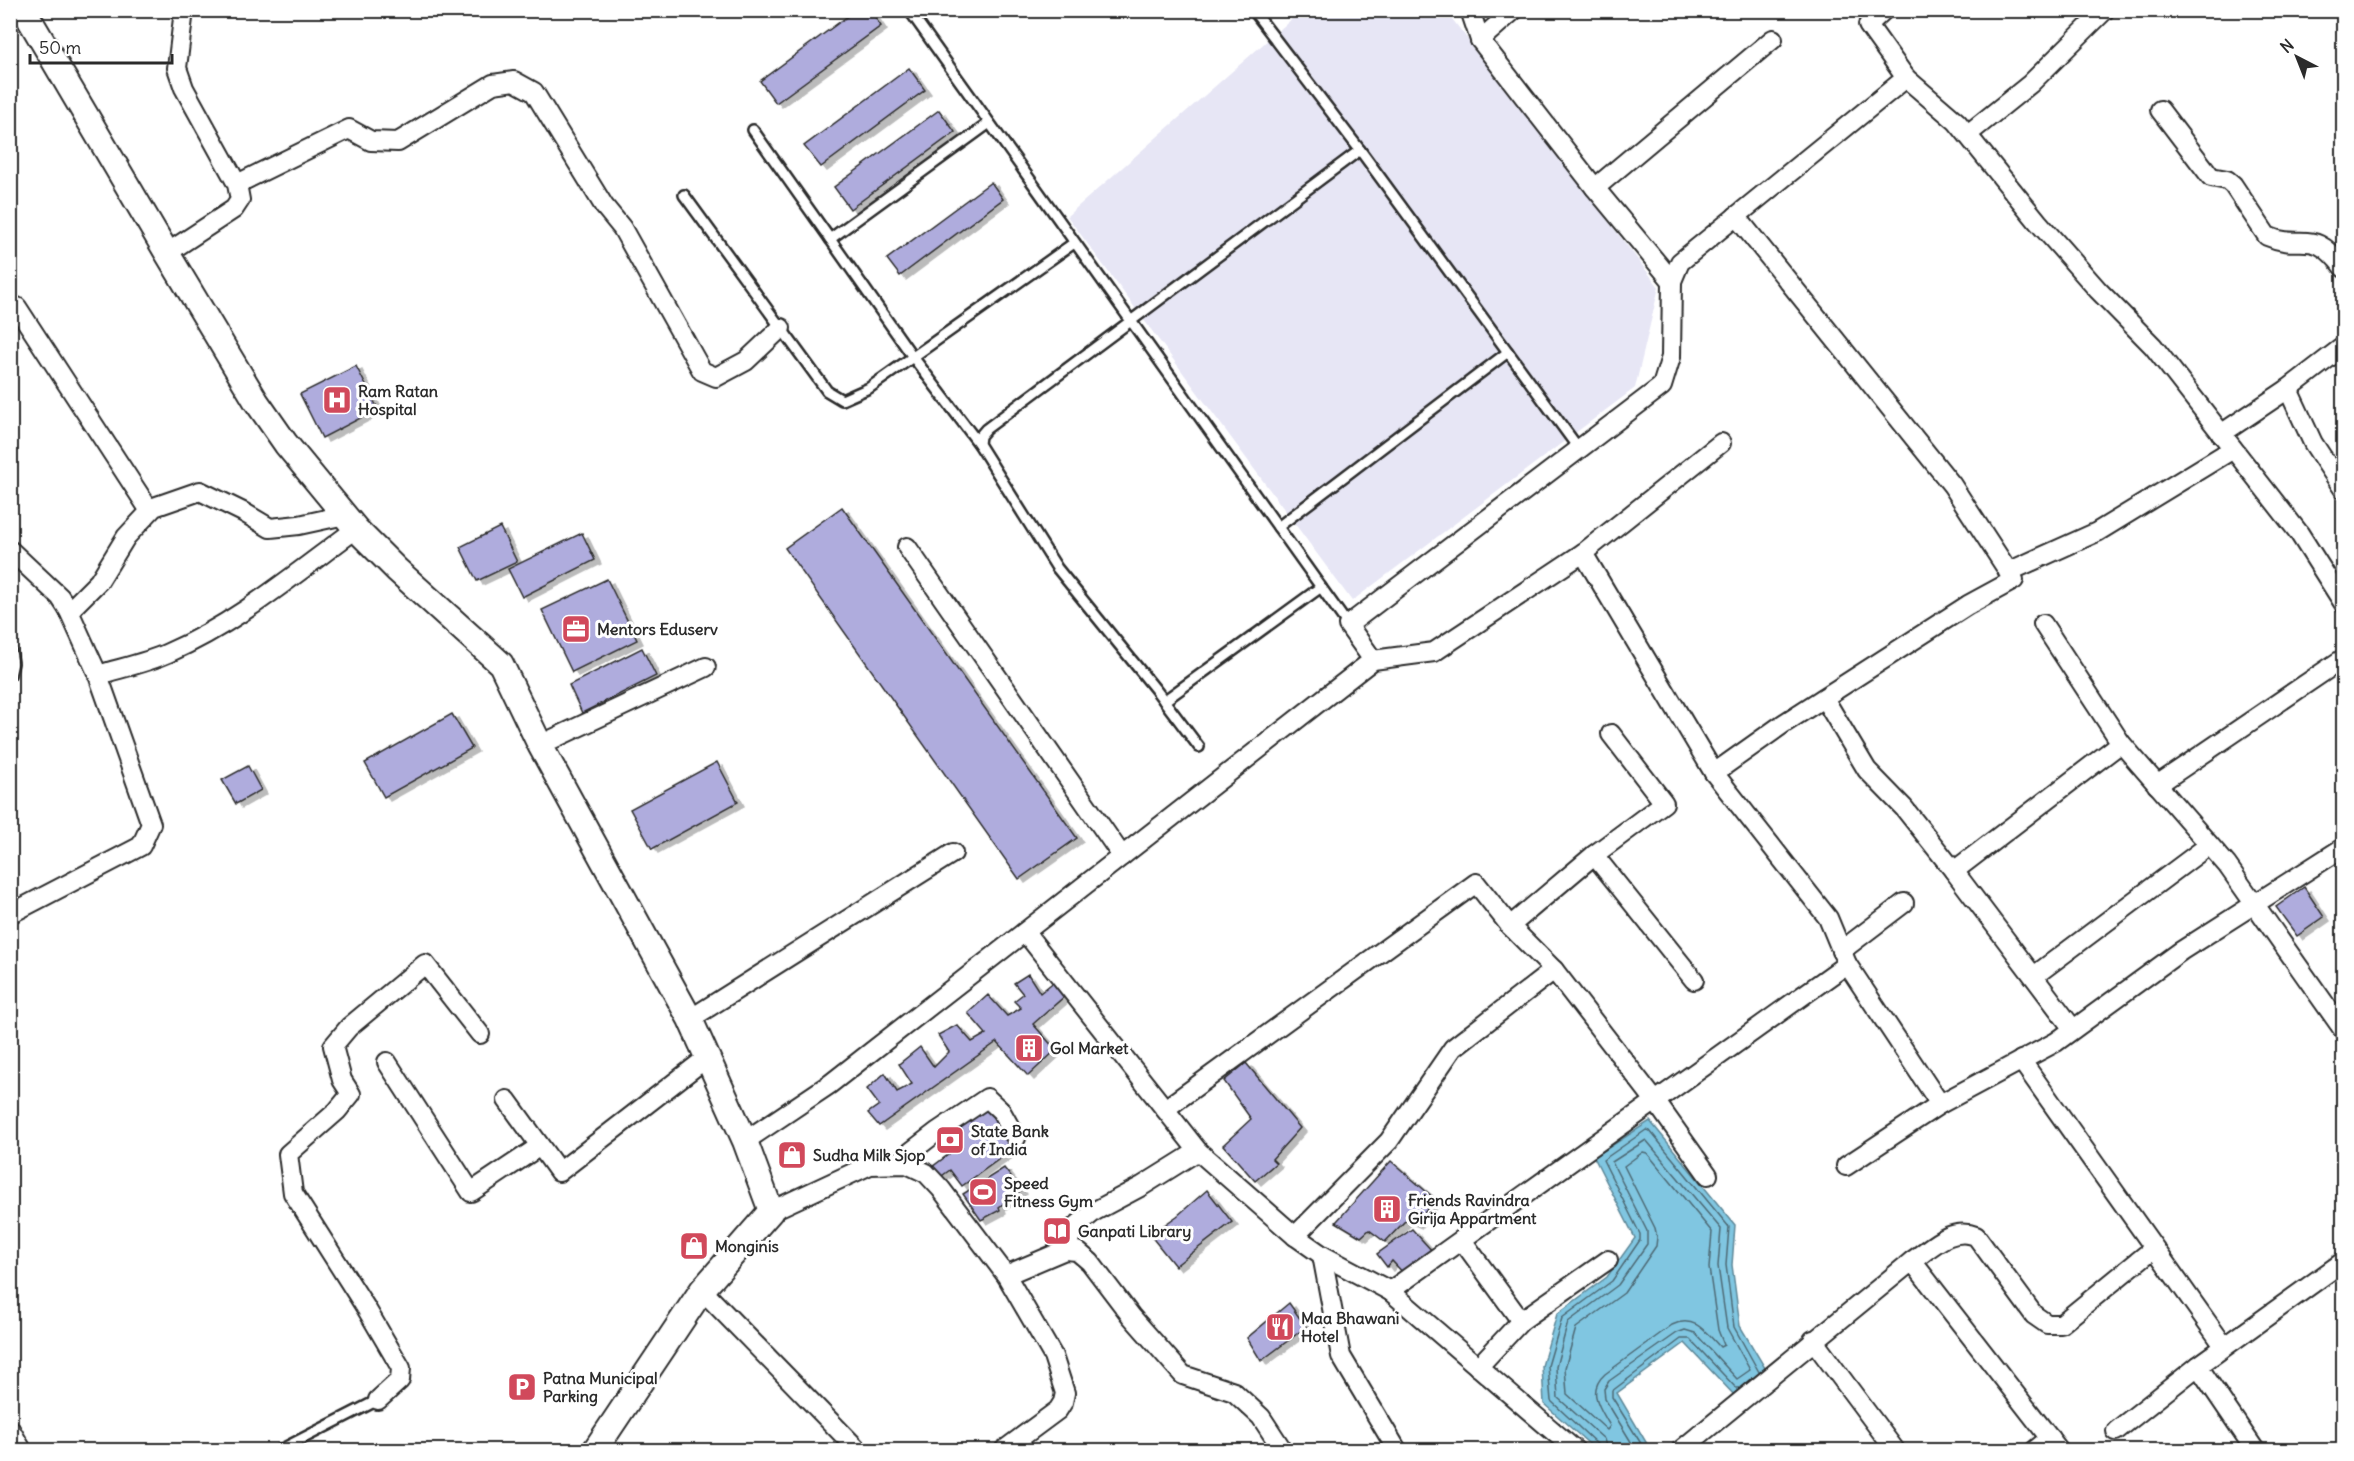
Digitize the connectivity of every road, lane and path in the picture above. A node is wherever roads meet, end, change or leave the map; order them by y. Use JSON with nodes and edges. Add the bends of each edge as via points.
{"nodes":[{"id":1,"x":24,"y":10,"type":"edge"},
{"id":2,"x":184,"y":10,"type":"edge"},
{"id":3,"x":909,"y":10,"type":"edge"},
{"id":4,"x":1253,"y":10,"type":"edge"},
{"id":5,"x":1470,"y":10,"type":"edge"},
{"id":6,"x":1514,"y":10,"type":"edge"},
{"id":7,"x":1884,"y":10,"type":"edge"},
{"id":8,"x":2105,"y":10,"type":"edge"},
{"id":9,"x":1773,"y":39,"type":"dead end"},
{"id":10,"x":1480,"y":40,"type":"junction"},
{"id":11,"x":1906,"y":78,"type":"junction"},
{"id":12,"x":2160,"y":110,"type":"dead end"},
{"id":13,"x":988,"y":123,"type":"junction"},
{"id":14,"x":753,"y":130,"type":"dead end"},
{"id":15,"x":1968,"y":134,"type":"junction"},
{"id":16,"x":1360,"y":150,"type":"junction"},
{"id":17,"x":237,"y":184,"type":"junction"},
{"id":18,"x":1594,"y":188,"type":"junction"},
{"id":19,"x":684,"y":195,"type":"dead end"},
{"id":20,"x":1736,"y":216,"type":"junction"},
{"id":21,"x":830,"y":239,"type":"junction"},
{"id":22,"x":1074,"y":243,"type":"junction"},
{"id":23,"x":167,"y":254,"type":"junction"},
{"id":24,"x":2343,"y":268,"type":"edge"},
{"id":25,"x":1672,"y":281,"type":"junction"},
{"id":26,"x":10,"y":309,"type":"edge"},
{"id":27,"x":1129,"y":320,"type":"junction"},
{"id":28,"x":781,"y":327,"type":"junction"},
{"id":29,"x":2343,"y":346,"type":"edge"},
{"id":30,"x":1508,"y":352,"type":"junction"},
{"id":31,"x":913,"y":357,"type":"junction"},
{"id":32,"x":2288,"y":389,"type":"junction"},
{"id":33,"x":2221,"y":434,"type":"junction"},
{"id":34,"x":1721,"y":443,"type":"dead end"},
{"id":35,"x":979,"y":444,"type":"junction"},
{"id":36,"x":1579,"y":449,"type":"junction"},
{"id":37,"x":2233,"y":449,"type":"junction"},
{"id":38,"x":2343,"y":490,"type":"edge"},
{"id":39,"x":150,"y":511,"type":"junction"},
{"id":40,"x":350,"y":522,"type":"junction"},
{"id":41,"x":1278,"y":527,"type":"junction"},
{"id":42,"x":907,"y":548,"type":"dead end"},
{"id":43,"x":10,"y":550,"type":"edge"},
{"id":44,"x":1583,"y":553,"type":"junction"},
{"id":45,"x":2008,"y":572,"type":"junction"},
{"id":46,"x":1321,"y":587,"type":"junction"},
{"id":47,"x":2343,"y":604,"type":"edge"},
{"id":48,"x":69,"y":610,"type":"junction"},
{"id":49,"x":2043,"y":624,"type":"dead end"},
{"id":50,"x":1348,"y":625,"type":"junction"},
{"id":51,"x":10,"y":646,"type":"edge"},
{"id":52,"x":2343,"y":658,"type":"edge"},
{"id":53,"x":1373,"y":660,"type":"junction"},
{"id":54,"x":706,"y":667,"type":"dead end"},
{"id":55,"x":10,"y":675,"type":"edge"},
{"id":56,"x":98,"y":675,"type":"junction"},
{"id":57,"x":1824,"y":698,"type":"junction"},
{"id":58,"x":1164,"y":700,"type":"junction"},
{"id":59,"x":1611,"y":734,"type":"dead end"},
{"id":60,"x":2121,"y":743,"type":"junction"},
{"id":61,"x":540,"y":745,"type":"junction"},
{"id":62,"x":1198,"y":747,"type":"dead end"},
{"id":63,"x":1714,"y":773,"type":"junction"},
{"id":64,"x":2157,"y":785,"type":"junction"},
{"id":65,"x":2209,"y":845,"type":"junction"},
{"id":66,"x":2343,"y":847,"type":"edge"},
{"id":67,"x":953,"y":853,"type":"dead end"},
{"id":68,"x":1594,"y":855,"type":"junction"},
{"id":69,"x":1122,"y":856,"type":"junction"},
{"id":70,"x":1954,"y":871,"type":"junction"},
{"id":71,"x":1904,"y":903,"type":"dead end"},
{"id":72,"x":2254,"y":904,"type":"junction"},
{"id":73,"x":10,"y":914,"type":"edge"},
{"id":74,"x":1510,"y":926,"type":"junction"},
{"id":75,"x":1025,"y":932,"type":"junction"},
{"id":76,"x":1844,"y":957,"type":"junction"},
{"id":77,"x":1554,"y":970,"type":"junction"},
{"id":78,"x":2034,"y":976,"type":"junction"},
{"id":79,"x":1694,"y":980,"type":"dead end"},
{"id":80,"x":690,"y":1019,"type":"junction"},
{"id":81,"x":2073,"y":1029,"type":"junction"},
{"id":82,"x":2343,"y":1031,"type":"edge"},
{"id":83,"x":480,"y":1034,"type":"dead end"},
{"id":84,"x":709,"y":1056,"type":"junction"},
{"id":85,"x":2021,"y":1060,"type":"junction"},
{"id":86,"x":387,"y":1062,"type":"dead end"},
{"id":87,"x":507,"y":1100,"type":"dead end"},
{"id":88,"x":1656,"y":1102,"type":"junction"},
{"id":89,"x":1940,"y":1104,"type":"junction"},
{"id":90,"x":1165,"y":1109,"type":"junction"},
{"id":91,"x":1016,"y":1138,"type":"dead end"},
{"id":92,"x":745,"y":1141,"type":"junction"},
{"id":93,"x":540,"y":1146,"type":"junction"},
{"id":94,"x":1198,"y":1151,"type":"junction"},
{"id":95,"x":895,"y":1164,"type":"junction"},
{"id":96,"x":1846,"y":1166,"type":"dead end"},
{"id":97,"x":1708,"y":1175,"type":"dead end"},
{"id":98,"x":771,"y":1211,"type":"junction"},
{"id":99,"x":1295,"y":1236,"type":"junction"},
{"id":100,"x":1462,"y":1240,"type":"junction"},
{"id":101,"x":2153,"y":1249,"type":"junction"},
{"id":102,"x":1065,"y":1250,"type":"junction"},
{"id":103,"x":1322,"y":1255,"type":"junction"},
{"id":104,"x":1608,"y":1260,"type":"dead end"},
{"id":105,"x":1912,"y":1261,"type":"junction"},
{"id":106,"x":2343,"y":1262,"type":"edge"},
{"id":107,"x":1006,"y":1275,"type":"junction"},
{"id":108,"x":702,"y":1290,"type":"junction"},
{"id":109,"x":1390,"y":1291,"type":"junction"},
{"id":110,"x":1521,"y":1322,"type":"junction"},
{"id":111,"x":1813,"y":1341,"type":"junction"},
{"id":112,"x":2224,"y":1346,"type":"junction"},
{"id":113,"x":2198,"y":1366,"type":"junction"},
{"id":114,"x":1478,"y":1367,"type":"junction"},
{"id":115,"x":378,"y":1400,"type":"joint"},
{"id":116,"x":10,"y":1429,"type":"edge"},
{"id":117,"x":2115,"y":1431,"type":"dead end"},
{"id":118,"x":2055,"y":1444,"type":"edge"},
{"id":119,"x":22,"y":1450,"type":"edge"},
{"id":120,"x":280,"y":1450,"type":"edge"},
{"id":121,"x":595,"y":1450,"type":"edge"},
{"id":122,"x":858,"y":1450,"type":"edge"},
{"id":123,"x":1004,"y":1450,"type":"edge"},
{"id":124,"x":1280,"y":1450,"type":"edge"},
{"id":125,"x":1397,"y":1450,"type":"edge"},
{"id":126,"x":1575,"y":1450,"type":"edge"},
{"id":127,"x":1682,"y":1450,"type":"edge"},
{"id":128,"x":1895,"y":1450,"type":"edge"},
{"id":129,"x":2034,"y":1450,"type":"edge"},
{"id":130,"x":2255,"y":1450,"type":"edge"}],
"edges":[{"from":1,"to":23,"type":"street"},
{"from":2,"to":17,"type":"street","via":[[177,68]]},
{"from":3,"to":13,"type":"lane"},
{"from":4,"to":16,"type":"lane"},
{"from":5,"to":10,"type":"street"},
{"from":6,"to":10,"type":"street"},
{"from":7,"to":11,"type":"street","via":[[1868,25]]},
{"from":8,"to":15,"type":"street","via":[[2030,84]]},
{"from":9,"to":18,"type":"street"},
{"from":10,"to":18,"type":"street"},
{"from":11,"to":15,"type":"street"},
{"from":11,"to":20,"type":"street"},
{"from":12,"to":24,"type":"street","via":[[2211,177],[2233,185],[2267,236],[2314,241],[2330,251]]},
{"from":13,"to":21,"type":"lane"},
{"from":13,"to":22,"type":"lane"},
{"from":14,"to":21,"type":"lane"},
{"from":15,"to":33,"type":"street","via":[[2038,222],[2152,346]]},
{"from":16,"to":27,"type":"lane"},
{"from":16,"to":30,"type":"lane"},
{"from":17,"to":23,"type":"street","via":[[240,200],[234,209]]},
{"from":17,"to":28,"type":"street","via":[[349,129],[370,141],[398,142],[493,84],[514,81],[534,92],[603,206],[622,228],[702,371],[716,377],[746,361]]},
{"from":18,"to":25,"type":"street"},
{"from":19,"to":28,"type":"lane"},
{"from":20,"to":25,"type":"street","via":[[1680,262]]},
{"from":20,"to":45,"type":"street","via":[[1952,485]]},
{"from":21,"to":31,"type":"lane"},
{"from":22,"to":27,"type":"lane"},
{"from":22,"to":31,"type":"lane"},
{"from":23,"to":40,"type":"street","via":[[256,401]]},
{"from":25,"to":36,"type":"street","via":[[1671,357],[1662,386]]},
{"from":26,"to":39,"type":"street","via":[[17,307]]},
{"from":27,"to":35,"type":"lane","via":[[986,429]]},
{"from":27,"to":41,"type":"lane"},
{"from":28,"to":31,"type":"lane","via":[[827,391],[842,400],[869,388]]},
{"from":29,"to":32,"type":"street"},
{"from":30,"to":36,"type":"lane"},
{"from":30,"to":41,"type":"lane"},
{"from":31,"to":35,"type":"lane"},
{"from":32,"to":33,"type":"street"},
{"from":32,"to":38,"type":"street","via":[[2313,443]]},
{"from":33,"to":37,"type":"street"},
{"from":34,"to":44,"type":"street"},
{"from":35,"to":58,"type":"lane","via":[[1057,568]]},
{"from":36,"to":50,"type":"street"},
{"from":37,"to":45,"type":"street","via":[[2097,532]]},
{"from":37,"to":47,"type":"street","via":[[2299,533]]},
{"from":39,"to":40,"type":"street","via":[[200,491],[270,528]]},
{"from":39,"to":48,"type":"street","via":[[126,537],[99,581]]},
{"from":40,"to":56,"type":"street","via":[[281,585],[217,628],[167,654]]},
{"from":40,"to":61,"type":"street","via":[[501,664]]},
{"from":41,"to":46,"type":"lane"},
{"from":42,"to":69,"type":"street"},
{"from":43,"to":48,"type":"street"},
{"from":44,"to":53,"type":"street","via":[[1434,652]]},
{"from":44,"to":63,"type":"street"},
{"from":45,"to":57,"type":"street","via":[[2014,580],[1968,605]]},
{"from":46,"to":50,"type":"lane"},
{"from":46,"to":58,"type":"lane"},
{"from":48,"to":56,"type":"street"},
{"from":49,"to":60,"type":"street"},
{"from":50,"to":53,"type":"street"},
{"from":51,"to":55,"type":"lane","via":[[14,663]]},
{"from":52,"to":64,"type":"street"},
{"from":53,"to":69,"type":"street"},
{"from":54,"to":61,"type":"street"},
{"from":56,"to":73,"type":"street","via":[[151,824],[141,846]]},
{"from":57,"to":63,"type":"street"},
{"from":57,"to":70,"type":"street","via":[[1867,770],[1904,808]]},
{"from":58,"to":62,"type":"lane"},
{"from":59,"to":68,"type":"street","via":[[1664,803]]},
{"from":60,"to":64,"type":"street"},
{"from":60,"to":70,"type":"street"},
{"from":61,"to":80,"type":"street"},
{"from":63,"to":76,"type":"street","via":[[1827,918]]},
{"from":64,"to":65,"type":"street"},
{"from":65,"to":72,"type":"street"},
{"from":65,"to":78,"type":"street"},
{"from":66,"to":72,"type":"street"},
{"from":67,"to":80,"type":"street"},
{"from":68,"to":74,"type":"street"},
{"from":68,"to":79,"type":"street"},
{"from":69,"to":75,"type":"street"},
{"from":70,"to":78,"type":"street"},
{"from":71,"to":76,"type":"street"},
{"from":72,"to":81,"type":"street"},
{"from":72,"to":82,"type":"street"},
{"from":74,"to":77,"type":"street"},
{"from":74,"to":90,"type":"street","via":[[1476,883]]},
{"from":75,"to":90,"type":"street"},
{"from":75,"to":92,"type":"street","via":[[831,1084]]},
{"from":76,"to":88,"type":"street"},
{"from":76,"to":89,"type":"street"},
{"from":77,"to":88,"type":"street"},
{"from":77,"to":99,"type":"street","via":[[1453,1048],[1389,1141]]},
{"from":78,"to":81,"type":"street"},
{"from":80,"to":84,"type":"street"},
{"from":81,"to":85,"type":"street"},
{"from":83,"to":115,"type":"street","via":[[425,964],[349,1027],[333,1046],[342,1080],[351,1094],[288,1154],[293,1193],[400,1368],[400,1380]]},
{"from":84,"to":92,"type":"street"},
{"from":84,"to":93,"type":"street","via":[[559,1172]]},
{"from":85,"to":89,"type":"street"},
{"from":85,"to":101,"type":"street"},
{"from":86,"to":93,"type":"street","via":[[471,1192]]},
{"from":87,"to":93,"type":"street"},
{"from":88,"to":97,"type":"street"},
{"from":88,"to":100,"type":"street"},
{"from":89,"to":96,"type":"street"},
{"from":90,"to":94,"type":"street"},
{"from":91,"to":95,"type":"street","via":[[1001,1111],[987,1098]]},
{"from":92,"to":98,"type":"street"},
{"from":94,"to":99,"type":"street"},
{"from":94,"to":102,"type":"street","via":[[1080,1223]]},
{"from":95,"to":98,"type":"street","via":[[870,1165]]},
{"from":95,"to":107,"type":"street","via":[[907,1164],[926,1173]]},
{"from":98,"to":108,"type":"street"},
{"from":99,"to":103,"type":"street"},
{"from":100,"to":109,"type":"street"},
{"from":100,"to":110,"type":"street"},
{"from":101,"to":105,"type":"street","via":[[2061,1323],[2047,1324],[2034,1315],[1976,1236],[1965,1232],[1951,1235]]},
{"from":101,"to":112,"type":"street"},
{"from":102,"to":107,"type":"street"},
{"from":102,"to":124,"type":"street","via":[[1077,1251],[1090,1262],[1183,1375],[1234,1392],[1262,1417]]},
{"from":103,"to":109,"type":"street"},
{"from":103,"to":125,"type":"street","via":[[1341,1356]]},
{"from":104,"to":110,"type":"street"},
{"from":105,"to":111,"type":"street"},
{"from":105,"to":118,"type":"street"},
{"from":106,"to":112,"type":"street"},
{"from":107,"to":123,"type":"street","via":[[1053,1356],[1065,1394],[1058,1410]]},
{"from":108,"to":121,"type":"street"},
{"from":108,"to":122,"type":"street"},
{"from":109,"to":114,"type":"street"},
{"from":110,"to":114,"type":"street"},
{"from":111,"to":127,"type":"street"},
{"from":111,"to":128,"type":"street"},
{"from":112,"to":113,"type":"street"},
{"from":113,"to":117,"type":"street"},
{"from":113,"to":130,"type":"street"},
{"from":114,"to":126,"type":"street"},
{"from":115,"to":120,"type":"lane"},
{"from":116,"to":119,"type":"street"},
{"from":118,"to":129,"type":"street"}]}
